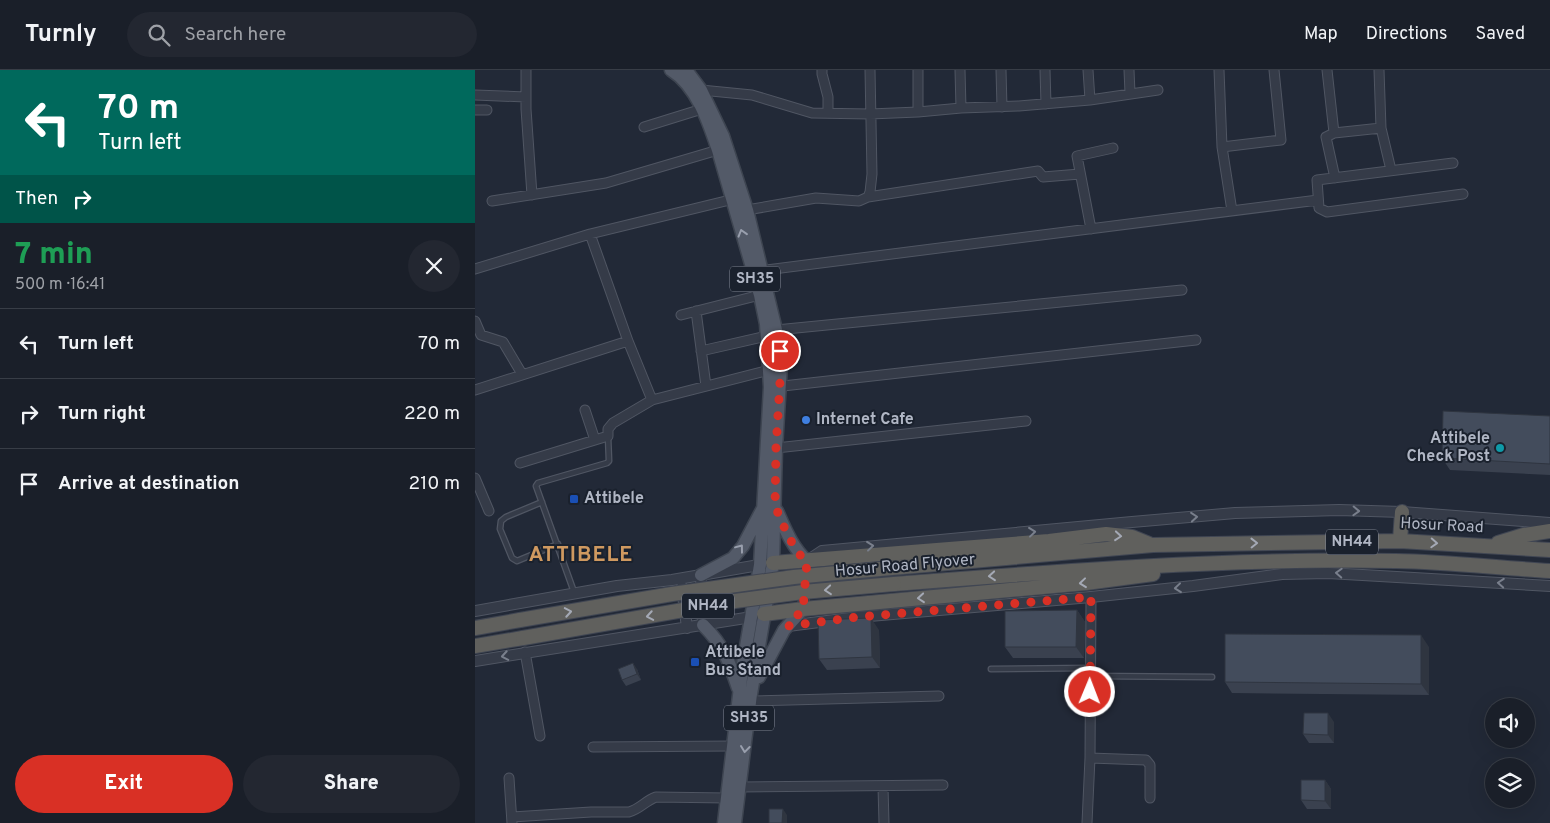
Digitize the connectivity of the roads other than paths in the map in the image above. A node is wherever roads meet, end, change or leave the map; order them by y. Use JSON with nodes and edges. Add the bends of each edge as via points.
{"nodes":[{"id":1,"x":526,"y":70,"type":"edge"},
{"id":2,"x":671,"y":70,"type":"edge"},
{"id":3,"x":686,"y":70,"type":"edge"},
{"id":4,"x":822,"y":70,"type":"edge"},
{"id":5,"x":870,"y":70,"type":"edge"},
{"id":6,"x":918,"y":70,"type":"edge"},
{"id":7,"x":960,"y":70,"type":"edge"},
{"id":8,"x":1001,"y":70,"type":"edge"},
{"id":9,"x":1045,"y":70,"type":"edge"},
{"id":10,"x":1088,"y":70,"type":"edge"},
{"id":11,"x":1129,"y":70,"type":"edge"},
{"id":12,"x":1219,"y":70,"type":"edge"},
{"id":13,"x":1274,"y":70,"type":"edge"},
{"id":14,"x":1327,"y":70,"type":"edge"},
{"id":15,"x":1379,"y":70,"type":"edge"},
{"id":16,"x":701,"y":90,"type":"junction"},
{"id":17,"x":1158,"y":90,"type":"dead end"},
{"id":18,"x":1130,"y":93,"type":"junction"},
{"id":19,"x":475,"y":95,"type":"edge"},
{"id":20,"x":526,"y":96,"type":"junction"},
{"id":21,"x":1090,"y":100,"type":"junction"},
{"id":22,"x":1046,"y":104,"type":"junction"},
{"id":23,"x":1002,"y":107,"type":"junction"},
{"id":24,"x":961,"y":108,"type":"junction"},
{"id":25,"x":702,"y":109,"type":"junction"},
{"id":26,"x":475,"y":110,"type":"edge"},
{"id":27,"x":487,"y":110,"type":"dead end"},
{"id":28,"x":918,"y":112,"type":"junction"},
{"id":29,"x":828,"y":113,"type":"junction"},
{"id":30,"x":870,"y":114,"type":"junction"},
{"id":31,"x":644,"y":127,"type":"dead end"},
{"id":32,"x":1381,"y":128,"type":"junction"},
{"id":33,"x":1333,"y":133,"type":"junction"},
{"id":34,"x":1222,"y":147,"type":"junction"},
{"id":35,"x":1113,"y":148,"type":"dead end"},
{"id":36,"x":718,"y":150,"type":"junction"},
{"id":37,"x":1453,"y":163,"type":"dead end"},
{"id":38,"x":1391,"y":170,"type":"junction"},
{"id":39,"x":1080,"y":174,"type":"junction"},
{"id":40,"x":1335,"y":178,"type":"junction"},
{"id":41,"x":1463,"y":194,"type":"dead end"},
{"id":42,"x":531,"y":195,"type":"junction"},
{"id":43,"x":867,"y":197,"type":"junction"},
{"id":44,"x":738,"y":199,"type":"junction"},
{"id":45,"x":1318,"y":200,"type":"junction"},
{"id":46,"x":492,"y":201,"type":"dead end"},
{"id":47,"x":747,"y":210,"type":"junction"},
{"id":48,"x":1232,"y":211,"type":"junction"},
{"id":49,"x":1091,"y":229,"type":"junction"},
{"id":50,"x":590,"y":234,"type":"junction"},
{"id":51,"x":475,"y":269,"type":"edge"},
{"id":52,"x":758,"y":271,"type":"junction"},
{"id":53,"x":1182,"y":290,"type":"dead end"},
{"id":54,"x":760,"y":295,"type":"junction"},
{"id":55,"x":695,"y":311,"type":"junction"},
{"id":56,"x":681,"y":315,"type":"dead end"},
{"id":57,"x":475,"y":321,"type":"edge"},
{"id":58,"x":772,"y":333,"type":"junction"},
{"id":59,"x":1196,"y":340,"type":"dead end"},
{"id":60,"x":628,"y":341,"type":"junction"},
{"id":61,"x":701,"y":352,"type":"junction"},
{"id":62,"x":776,"y":368,"type":"junction"},
{"id":63,"x":522,"y":374,"type":"junction"},
{"id":64,"x":706,"y":386,"type":"junction"},
{"id":65,"x":775,"y":387,"type":"junction"},
{"id":66,"x":475,"y":390,"type":"edge"},
{"id":67,"x":652,"y":400,"type":"junction"},
{"id":68,"x":585,"y":410,"type":"dead end"},
{"id":69,"x":1026,"y":421,"type":"dead end"},
{"id":70,"x":608,"y":436,"type":"junction"},
{"id":71,"x":595,"y":440,"type":"junction"},
{"id":72,"x":776,"y":448,"type":"junction"},
{"id":73,"x":521,"y":463,"type":"dead end"},
{"id":74,"x":475,"y":478,"type":"edge"},
{"id":75,"x":541,"y":502,"type":"junction"},
{"id":76,"x":770,"y":506,"type":"junction"},
{"id":77,"x":489,"y":511,"type":"dead end"},
{"id":78,"x":1402,"y":512,"type":"junction"},
{"id":79,"x":1550,"y":523,"type":"edge"},
{"id":80,"x":1550,"y":531,"type":"edge"},
{"id":81,"x":1400,"y":541,"type":"junction"},
{"id":82,"x":558,"y":544,"type":"junction"},
{"id":83,"x":1153,"y":545,"type":"junction"},
{"id":84,"x":1490,"y":545,"type":"junction"},
{"id":85,"x":1550,"y":550,"type":"edge"},
{"id":86,"x":807,"y":561,"type":"junction"},
{"id":87,"x":766,"y":564,"type":"junction"},
{"id":88,"x":1163,"y":566,"type":"junction"},
{"id":89,"x":1550,"y":571,"type":"edge"},
{"id":90,"x":701,"y":574,"type":"junction"},
{"id":91,"x":681,"y":578,"type":"junction"},
{"id":92,"x":1550,"y":586,"type":"edge"},
{"id":93,"x":574,"y":594,"type":"junction"},
{"id":94,"x":1091,"y":597,"type":"junction"},
{"id":95,"x":803,"y":609,"type":"junction"},
{"id":96,"x":857,"y":610,"type":"junction"},
{"id":97,"x":475,"y":611,"type":"edge"},
{"id":98,"x":764,"y":614,"type":"junction"},
{"id":99,"x":750,"y":617,"type":"junction"},
{"id":100,"x":703,"y":625,"type":"junction"},
{"id":101,"x":788,"y":626,"type":"junction"},
{"id":102,"x":475,"y":628,"type":"edge"},
{"id":103,"x":687,"y":628,"type":"junction"},
{"id":104,"x":475,"y":646,"type":"edge"},
{"id":105,"x":525,"y":652,"type":"junction"},
{"id":106,"x":475,"y":661,"type":"edge"},
{"id":107,"x":991,"y":669,"type":"dead end"},
{"id":108,"x":1090,"y":672,"type":"junction"},
{"id":109,"x":1212,"y":677,"type":"dead end"},
{"id":110,"x":747,"y":696,"type":"junction"},
{"id":111,"x":939,"y":696,"type":"dead end"},
{"id":112,"x":540,"y":736,"type":"dead end"},
{"id":113,"x":733,"y":746,"type":"junction"},
{"id":114,"x":593,"y":747,"type":"dead end"},
{"id":115,"x":1090,"y":758,"type":"junction"},
{"id":116,"x":509,"y":778,"type":"dead end"},
{"id":117,"x":943,"y":785,"type":"dead end"},
{"id":118,"x":740,"y":787,"type":"junction"},
{"id":119,"x":883,"y":787,"type":"junction"},
{"id":120,"x":727,"y":798,"type":"junction"},
{"id":121,"x":1150,"y":798,"type":"dead end"},
{"id":122,"x":512,"y":820,"type":"edge"},
{"id":123,"x":723,"y":823,"type":"edge"},
{"id":124,"x":735,"y":823,"type":"edge"},
{"id":125,"x":884,"y":823,"type":"edge"},
{"id":126,"x":1087,"y":823,"type":"edge"}],
"edges":[{"from":1,"to":20,"type":"street"},
{"from":2,"to":25,"type":"main road","number":"SH35","via":[[691,89]]},
{"from":3,"to":16,"type":"main road","number":"SH35"},
{"from":4,"to":29,"type":"street"},
{"from":5,"to":30,"type":"street"},
{"from":6,"to":28,"type":"street"},
{"from":7,"to":24,"type":"street"},
{"from":8,"to":23,"type":"street"},
{"from":9,"to":22,"type":"street"},
{"from":10,"to":21,"type":"street"},
{"from":11,"to":18,"type":"street"},
{"from":12,"to":34,"type":"street"},
{"from":13,"to":34,"type":"street","via":[[1281,140]]},
{"from":14,"to":33,"type":"street"},
{"from":15,"to":32,"type":"street"},
{"from":16,"to":29,"type":"street","via":[[752,95],[811,113]]},
{"from":16,"to":44,"type":"main road","number":"SH35","via":[[723,136]]},
{"from":17,"to":18,"type":"street"},
{"from":18,"to":21,"type":"street"},
{"from":19,"to":20,"type":"street"},
{"from":20,"to":42,"type":"street"},
{"from":21,"to":22,"type":"street"},
{"from":22,"to":23,"type":"street"},
{"from":23,"to":24,"type":"street"},
{"from":24,"to":28,"type":"street"},
{"from":25,"to":31,"type":"street"},
{"from":25,"to":36,"type":"main road","number":"SH35"},
{"from":26,"to":27,"type":"street"},
{"from":28,"to":30,"type":"street"},
{"from":29,"to":30,"type":"street"},
{"from":30,"to":43,"type":"street","via":[[872,174]]},
{"from":32,"to":33,"type":"street"},
{"from":32,"to":38,"type":"street"},
{"from":33,"to":40,"type":"street","via":[[1326,137]]},
{"from":34,"to":48,"type":"street"},
{"from":35,"to":39,"type":"street","via":[[1077,156]]},
{"from":36,"to":42,"type":"street","via":[[606,182]]},
{"from":36,"to":44,"type":"main road","number":"SH35"},
{"from":37,"to":38,"type":"street"},
{"from":38,"to":40,"type":"street"},
{"from":39,"to":43,"type":"street","via":[[1043,177],[1038,171]]},
{"from":39,"to":49,"type":"street"},
{"from":40,"to":45,"type":"street","via":[[1317,180]]},
{"from":41,"to":45,"type":"street","via":[[1327,212],[1319,208]]},
{"from":42,"to":46,"type":"street"},
{"from":43,"to":47,"type":"street","via":[[859,201],[816,198]]},
{"from":44,"to":47,"type":"main road","number":"SH35"},
{"from":44,"to":50,"type":"street"},
{"from":52,"to":44,"type":"main road","number":"SH35","one_way":true},
{"from":45,"to":48,"type":"street"},
{"from":47,"to":52,"type":"main road","number":"SH35"},
{"from":48,"to":49,"type":"street"},
{"from":49,"to":52,"type":"street"},
{"from":50,"to":51,"type":"street"},
{"from":50,"to":60,"type":"street"},
{"from":52,"to":54,"type":"main road","number":"SH35"},
{"from":52,"to":58,"type":"main road","number":"SH35"},
{"from":53,"to":58,"type":"street"},
{"from":54,"to":55,"type":"street"},
{"from":54,"to":58,"type":"main road","number":"SH35"},
{"from":55,"to":56,"type":"street"},
{"from":55,"to":61,"type":"street"},
{"from":57,"to":63,"type":"street","via":[[481,335],[503,342]]},
{"from":58,"to":61,"type":"street"},
{"from":58,"to":62,"type":"main road","number":"SH35"},
{"from":59,"to":65,"type":"street"},
{"from":60,"to":63,"type":"street"},
{"from":60,"to":67,"type":"street"},
{"from":61,"to":64,"type":"street"},
{"from":62,"to":64,"type":"street"},
{"from":62,"to":65,"type":"main road","number":"SH35"},
{"from":63,"to":66,"type":"street"},
{"from":64,"to":67,"type":"street"},
{"from":65,"to":72,"type":"main road","number":"SH35"},
{"from":65,"to":76,"type":"main road","number":"SH35","via":[[766,449]]},
{"from":67,"to":70,"type":"street","via":[[613,423],[608,429]]},
{"from":68,"to":71,"type":"street"},
{"from":69,"to":72,"type":"street"},
{"from":70,"to":71,"type":"street"},
{"from":70,"to":75,"type":"lane","via":[[607,464],[538,483]]},
{"from":71,"to":73,"type":"street"},
{"from":72,"to":76,"type":"main road","number":"SH35"},
{"from":74,"to":77,"type":"street"},
{"from":75,"to":82,"type":"lane"},
{"from":75,"to":82,"type":"lane","via":[[506,516],[500,529],[517,561]]},
{"from":76,"to":86,"type":"main road","via":[[799,554]]},
{"from":76,"to":87,"type":"main road","number":"SH35"},
{"from":90,"to":76,"type":"main road","one_way":true,"via":[[733,558]]},
{"from":78,"to":79,"type":"street"},
{"from":78,"to":81,"type":"highway"},
{"from":86,"to":78,"type":"street","one_way":true,"via":[[822,551],[1132,522],[1339,510]]},
{"from":80,"to":84,"type":"highway"},
{"from":83,"to":81,"type":"highway","name":"Hosur Road","number":"NH44","one_way":true},
{"from":81,"to":84,"type":"highway","name":"Hosur Road","number":"NH44","one_way":true},
{"from":82,"to":93,"type":"lane"},
{"from":86,"to":83,"type":"highway","one_way":true,"via":[[1106,534],[1132,537]]},
{"from":102,"to":83,"type":"highway","name":"Hosur Road Flyover","number":"NH44","one_way":true,"bridge":true,"via":[[794,577]]},
{"from":84,"to":85,"type":"highway","name":"Hosur Road","number":"NH44"},
{"from":86,"to":87,"type":"highway"},
{"from":86,"to":95,"type":"street"},
{"from":87,"to":90,"type":"street"},
{"from":87,"to":98,"type":"main road","number":"SH35"},
{"from":87,"to":99,"type":"main road","number":"SH35"},
{"from":88,"to":89,"type":"highway","number":"NH44","via":[[1397,561]]},
{"from":88,"to":96,"type":"highway","one_way":true,"via":[[1155,574]]},
{"from":88,"to":104,"type":"highway","name":"Hosur Road Flyover","number":"NH44","one_way":true,"bridge":true,"via":[[803,592]]},
{"from":90,"to":91,"type":"street"},
{"from":90,"to":100,"type":"street"},
{"from":91,"to":93,"type":"street"},
{"from":91,"to":103,"type":"street"},
{"from":92,"to":94,"type":"street","one_way":true,"via":[[1328,573],[1282,574]]},
{"from":93,"to":97,"type":"street"},
{"from":94,"to":96,"type":"street"},
{"from":94,"to":108,"type":"street"},
{"from":95,"to":96,"type":"highway"},
{"from":95,"to":98,"type":"highway"},
{"from":95,"to":101,"type":"main road"},
{"from":96,"to":101,"type":"street"},
{"from":98,"to":99,"type":"street"},
{"from":98,"to":110,"type":"main road","number":"SH35"},
{"from":99,"to":100,"type":"street"},
{"from":99,"to":110,"type":"main road","number":"SH35"},
{"from":100,"to":103,"type":"street"},
{"from":100,"to":110,"type":"main road","via":[[717,639]]},
{"from":101,"to":110,"type":"main road"},
{"from":103,"to":105,"type":"street"},
{"from":105,"to":106,"type":"street","one_way":true},
{"from":105,"to":112,"type":"street"},
{"from":107,"to":108,"type":"lane"},
{"from":108,"to":109,"type":"lane"},
{"from":108,"to":115,"type":"street"},
{"from":110,"to":111,"type":"street"},
{"from":110,"to":113,"type":"main road","number":"SH35"},
{"from":110,"to":118,"type":"main road","number":"SH35","one_way":true},
{"from":113,"to":114,"type":"street"},
{"from":113,"to":120,"type":"main road","number":"SH35"},
{"from":115,"to":121,"type":"street","via":[[1149,761]]},
{"from":115,"to":126,"type":"street"},
{"from":116,"to":122,"type":"street"},
{"from":117,"to":119,"type":"street"},
{"from":118,"to":119,"type":"street"},
{"from":118,"to":124,"type":"main road","number":"SH35"},
{"from":119,"to":125,"type":"street"},
{"from":120,"to":122,"type":"street","via":[[656,798],[629,812],[591,812]]},
{"from":120,"to":123,"type":"main road","number":"SH35"}]}
